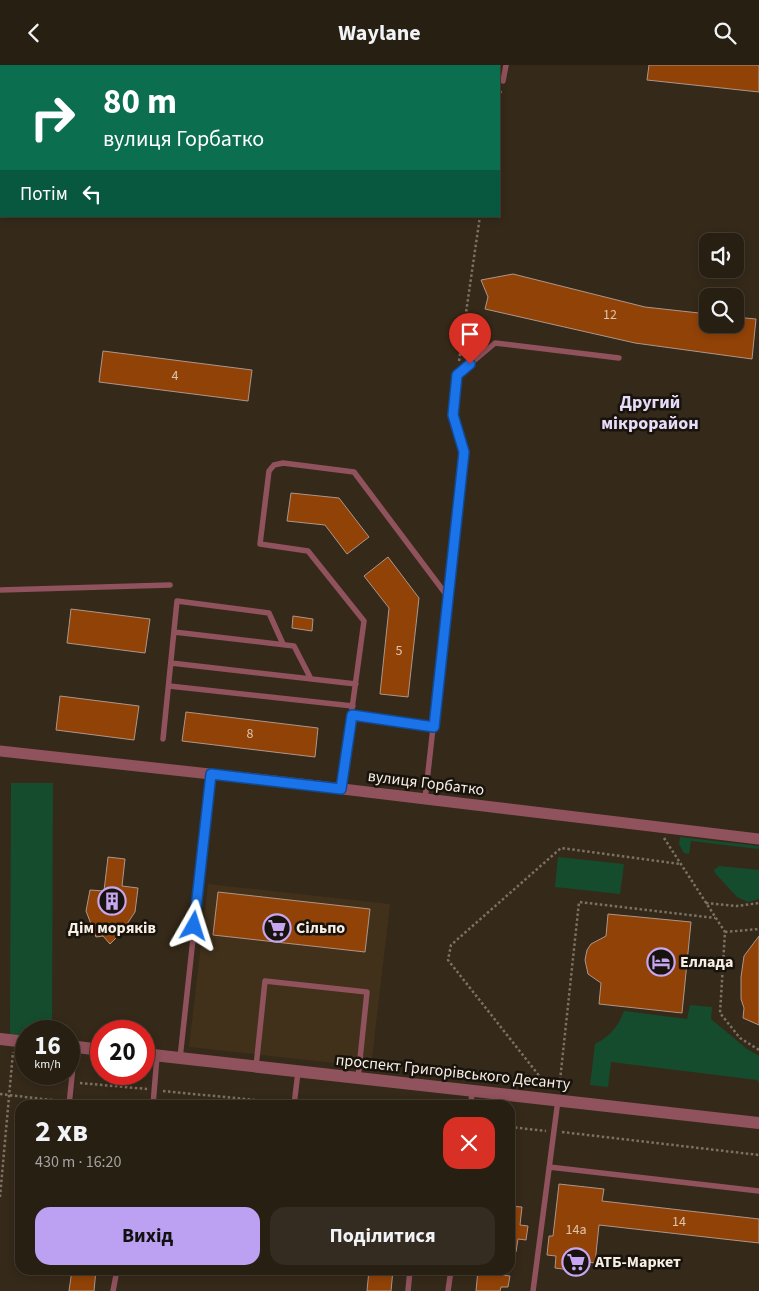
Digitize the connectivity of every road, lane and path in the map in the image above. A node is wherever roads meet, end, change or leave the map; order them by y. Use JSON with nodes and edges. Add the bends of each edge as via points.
{"nodes":[{"id":1,"x":506,"y":65,"type":"edge"},
{"id":2,"x":503,"y":81,"type":"dead end"},
{"id":3,"x":480,"y":217,"type":"edge"},
{"id":4,"x":618,"y":358,"type":"dead end"},
{"id":5,"x":457,"y":375,"type":"junction"},
{"id":6,"x":170,"y":585,"type":"dead end"},
{"id":7,"x":0,"y":590,"type":"edge"},
{"id":8,"x":448,"y":597,"type":"junction"},
{"id":9,"x":174,"y":632,"type":"junction"},
{"id":10,"x":282,"y":644,"type":"junction"},
{"id":11,"x":171,"y":663,"type":"junction"},
{"id":12,"x":311,"y":679,"type":"junction"},
{"id":13,"x":356,"y":683,"type":"junction"},
{"id":14,"x":168,"y":686,"type":"junction"},
{"id":15,"x":353,"y":707,"type":"junction"},
{"id":16,"x":352,"y":715,"type":"junction"},
{"id":17,"x":434,"y":727,"type":"junction"},
{"id":18,"x":163,"y":739,"type":"dead end"},
{"id":19,"x":0,"y":751,"type":"edge"},
{"id":20,"x":211,"y":774,"type":"junction"},
{"id":21,"x":341,"y":789,"type":"junction"},
{"id":22,"x":426,"y":799,"type":"junction"},
{"id":23,"x":656,"y":827,"type":"junction"},
{"id":24,"x":759,"y":839,"type":"edge"},
{"id":25,"x":680,"y":864,"type":"junction"},
{"id":26,"x":706,"y":903,"type":"junction"},
{"id":27,"x":759,"y":903,"type":"edge"},
{"id":28,"x":715,"y":918,"type":"junction"},
{"id":29,"x":759,"y":929,"type":"edge"},
{"id":30,"x":725,"y":932,"type":"junction"},
{"id":31,"x":0,"y":1039,"type":"edge"},
{"id":32,"x":15,"y":1040,"type":"edge"},
{"id":33,"x":759,"y":1050,"type":"edge"},
{"id":34,"x":157,"y":1056,"type":"joint"},
{"id":35,"x":180,"y":1058,"type":"junction"},
{"id":36,"x":15,"y":1066,"type":"edge"},
{"id":37,"x":256,"y":1067,"type":"junction"},
{"id":38,"x":298,"y":1071,"type":"junction"},
{"id":39,"x":358,"y":1078,"type":"junction"},
{"id":40,"x":80,"y":1083,"type":"edge"},
{"id":41,"x":72,"y":1085,"type":"edge"},
{"id":42,"x":154,"y":1090,"type":"junction"},
{"id":43,"x":472,"y":1091,"type":"junction"},
{"id":44,"x":0,"y":1094,"type":"edge"},
{"id":45,"x":9,"y":1095,"type":"junction"},
{"id":46,"x":46,"y":1100,"type":"edge"},
{"id":47,"x":69,"y":1100,"type":"edge"},
{"id":48,"x":153,"y":1100,"type":"edge"},
{"id":49,"x":254,"y":1100,"type":"edge"},
{"id":50,"x":294,"y":1100,"type":"edge"},
{"id":51,"x":471,"y":1100,"type":"edge"},
{"id":52,"x":558,"y":1100,"type":"junction"},
{"id":53,"x":759,"y":1123,"type":"edge"},
{"id":54,"x":515,"y":1127,"type":"edge"},
{"id":55,"x":554,"y":1131,"type":"junction"},
{"id":56,"x":759,"y":1155,"type":"edge"},
{"id":57,"x":549,"y":1167,"type":"junction"},
{"id":58,"x":759,"y":1191,"type":"edge"},
{"id":59,"x":0,"y":1197,"type":"edge"},
{"id":60,"x":115,"y":1275,"type":"edge"},
{"id":61,"x":410,"y":1275,"type":"edge"},
{"id":62,"x":450,"y":1275,"type":"edge"},
{"id":63,"x":113,"y":1291,"type":"edge"},
{"id":64,"x":408,"y":1291,"type":"edge"},
{"id":65,"x":448,"y":1291,"type":"edge"},
{"id":66,"x":533,"y":1291,"type":"edge"}],
"edges":[{"from":1,"to":2,"type":"lane"},
{"from":3,"to":5,"type":"path"},
{"from":4,"to":5,"type":"lane","via":[[495,343]]},
{"from":5,"to":8,"type":"lane","via":[[453,415],[464,452]]},
{"from":6,"to":7,"type":"lane"},
{"from":8,"to":13,"type":"lane","via":[[354,472],[283,463],[274,465],[269,471],[260,544],[308,551],[364,621]]},
{"from":8,"to":17,"type":"lane"},
{"from":9,"to":10,"type":"lane"},
{"from":9,"to":10,"type":"lane","via":[[177,601],[269,613]]},
{"from":9,"to":11,"type":"lane"},
{"from":10,"to":12,"type":"lane","via":[[294,646]]},
{"from":11,"to":12,"type":"lane"},
{"from":11,"to":14,"type":"lane"},
{"from":12,"to":13,"type":"lane"},
{"from":13,"to":15,"type":"lane"},
{"from":14,"to":15,"type":"lane"},
{"from":14,"to":18,"type":"lane"},
{"from":15,"to":16,"type":"lane"},
{"from":16,"to":17,"type":"lane"},
{"from":16,"to":21,"type":"lane"},
{"from":17,"to":22,"type":"lane"},
{"from":19,"to":20,"type":"street","name":"вулиця Горбатко"},
{"from":20,"to":21,"type":"street","name":"вулиця Горбатко"},
{"from":20,"to":35,"type":"lane"},
{"from":21,"to":22,"type":"street","name":"вулиця Горбатко"},
{"from":22,"to":23,"type":"street","name":"вулиця Горбатко"},
{"from":23,"to":24,"type":"street","name":"вулиця Горбатко"},
{"from":23,"to":25,"type":"path"},
{"from":25,"to":26,"type":"path"},
{"from":25,"to":52,"type":"path","via":[[561,848],[451,945],[448,960]]},
{"from":26,"to":27,"type":"path","via":[[737,906]]},
{"from":26,"to":28,"type":"path"},
{"from":28,"to":30,"type":"path"},
{"from":28,"to":52,"type":"path","via":[[579,902]]},
{"from":29,"to":30,"type":"path"},
{"from":30,"to":33,"type":"path","via":[[720,1013],[740,1037]]},
{"from":31,"to":32,"type":"street"},
{"from":34,"to":35,"type":"street","name":"проспект Григорівського Десанту"},
{"from":34,"to":42,"type":"lane"},
{"from":35,"to":37,"type":"street","name":"проспект Григорівського Десанту"},
{"from":36,"to":45,"type":"path"},
{"from":37,"to":38,"type":"street","name":"проспект Григорівського Десанту"},
{"from":37,"to":39,"type":"lane","via":[[265,981],[367,992]]},
{"from":38,"to":39,"type":"street","name":"проспект Григорівського Десанту"},
{"from":38,"to":50,"type":"lane"},
{"from":39,"to":43,"type":"street","name":"проспект Григорівського Десанту"},
{"from":40,"to":42,"type":"path"},
{"from":41,"to":47,"type":"lane"},
{"from":42,"to":48,"type":"lane"},
{"from":42,"to":49,"type":"path"},
{"from":43,"to":51,"type":"lane"},
{"from":43,"to":52,"type":"street","name":"проспект Григорівського Десанту"},
{"from":44,"to":45,"type":"path"},
{"from":45,"to":46,"type":"path"},
{"from":45,"to":59,"type":"path"},
{"from":52,"to":53,"type":"street","name":"проспект Григорівського Десанту"},
{"from":52,"to":55,"type":"lane"},
{"from":54,"to":55,"type":"path"},
{"from":55,"to":56,"type":"path"},
{"from":55,"to":57,"type":"lane"},
{"from":57,"to":58,"type":"lane"},
{"from":57,"to":66,"type":"lane"},
{"from":60,"to":63,"type":"lane"},
{"from":61,"to":64,"type":"lane"},
{"from":62,"to":65,"type":"lane"}]}
